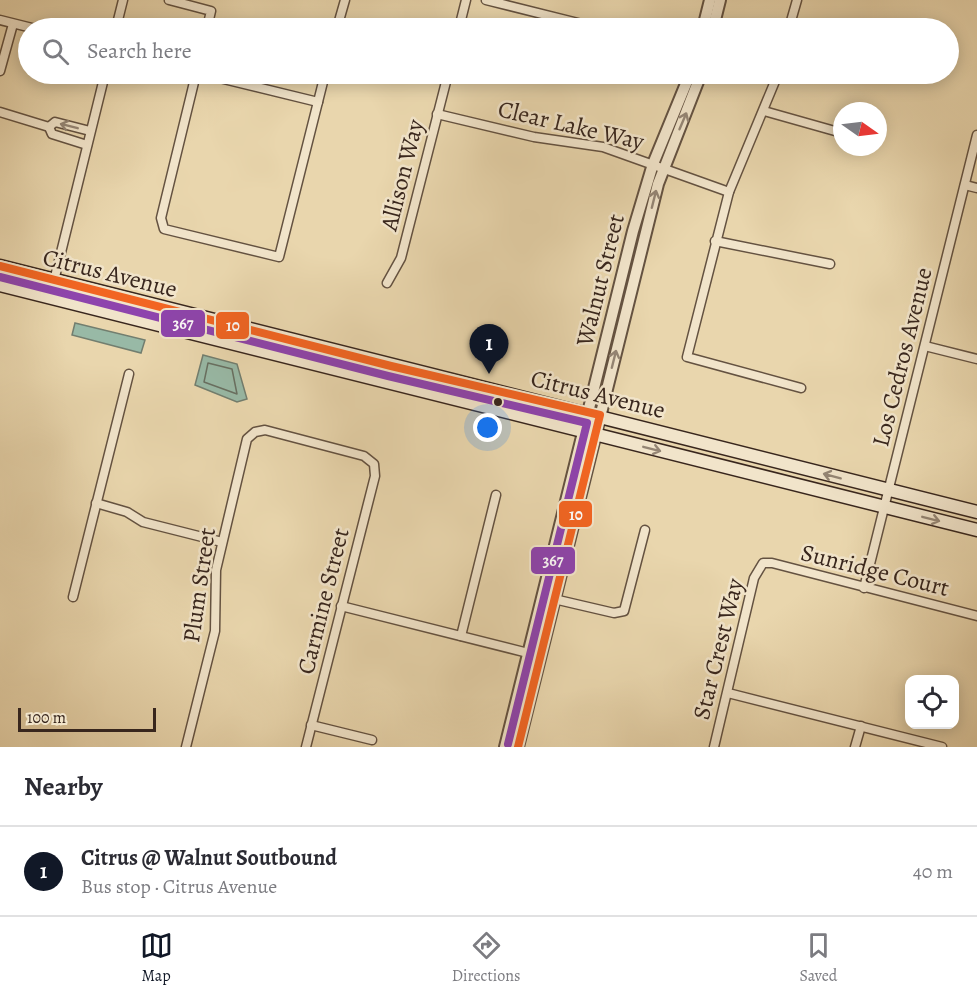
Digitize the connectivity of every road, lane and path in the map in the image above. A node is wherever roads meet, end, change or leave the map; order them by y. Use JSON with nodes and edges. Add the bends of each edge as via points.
{"nodes":[{"id":1,"x":123,"y":0,"type":"edge"},
{"id":2,"x":169,"y":0,"type":"edge"},
{"id":3,"x":345,"y":0,"type":"edge"},
{"id":4,"x":466,"y":0,"type":"edge"},
{"id":5,"x":486,"y":0,"type":"edge"},
{"id":6,"x":710,"y":0,"type":"edge"},
{"id":7,"x":720,"y":0,"type":"edge"},
{"id":8,"x":797,"y":0,"type":"edge"},
{"id":9,"x":118,"y":18,"type":"edge"},
{"id":10,"x":210,"y":18,"type":"edge"},
{"id":11,"x":340,"y":18,"type":"edge"},
{"id":12,"x":462,"y":18,"type":"edge"},
{"id":13,"x":558,"y":18,"type":"edge"},
{"id":14,"x":705,"y":18,"type":"edge"},
{"id":15,"x":716,"y":18,"type":"edge"},
{"id":16,"x":792,"y":18,"type":"edge"},
{"id":17,"x":0,"y":20,"type":"edge"},
{"id":18,"x":13,"y":24,"type":"junction"},
{"id":19,"x":18,"y":25,"type":"edge"},
{"id":20,"x":0,"y":71,"type":"edge"},
{"id":21,"x":102,"y":84,"type":"edge"},
{"id":22,"x":194,"y":84,"type":"edge"},
{"id":23,"x":243,"y":84,"type":"edge"},
{"id":24,"x":323,"y":84,"type":"edge"},
{"id":25,"x":445,"y":84,"type":"edge"},
{"id":26,"x":686,"y":84,"type":"edge"},
{"id":27,"x":696,"y":84,"type":"edge"},
{"id":28,"x":774,"y":84,"type":"edge"},
{"id":29,"x":318,"y":102,"type":"junction"},
{"id":30,"x":764,"y":111,"type":"junction"},
{"id":31,"x":0,"y":112,"type":"edge"},
{"id":32,"x":437,"y":114,"type":"junction"},
{"id":33,"x":46,"y":127,"type":"junction"},
{"id":34,"x":833,"y":130,"type":"edge"},
{"id":35,"x":90,"y":131,"type":"junction"},
{"id":36,"x":977,"y":135,"type":"edge"},
{"id":37,"x":87,"y":145,"type":"junction"},
{"id":38,"x":658,"y":165,"type":"junction"},
{"id":39,"x":965,"y":185,"type":"junction"},
{"id":40,"x":977,"y":188,"type":"edge"},
{"id":41,"x":729,"y":192,"type":"junction"},
{"id":42,"x":716,"y":241,"type":"junction"},
{"id":43,"x":830,"y":264,"type":"dead end"},
{"id":44,"x":0,"y":266,"type":"edge"},
{"id":45,"x":54,"y":280,"type":"junction"},
{"id":46,"x":387,"y":283,"type":"dead end"},
{"id":47,"x":0,"y":285,"type":"edge"},
{"id":48,"x":50,"y":297,"type":"junction"},
{"id":49,"x":925,"y":346,"type":"junction"},
{"id":50,"x":977,"y":359,"type":"edge"},
{"id":51,"x":129,"y":374,"type":"dead end"},
{"id":52,"x":801,"y":388,"type":"dead end"},
{"id":53,"x":594,"y":414,"type":"junction"},
{"id":54,"x":255,"y":432,"type":"joint"},
{"id":55,"x":590,"y":433,"type":"junction"},
{"id":56,"x":889,"y":490,"type":"junction"},
{"id":57,"x":495,"y":495,"type":"dead end"},
{"id":58,"x":96,"y":503,"type":"junction"},
{"id":59,"x":884,"y":507,"type":"junction"},
{"id":60,"x":977,"y":513,"type":"edge"},
{"id":61,"x":645,"y":530,"type":"dead end"},
{"id":62,"x":977,"y":530,"type":"edge"},
{"id":63,"x":222,"y":542,"type":"junction"},
{"id":64,"x":763,"y":563,"type":"joint"},
{"id":65,"x":864,"y":588,"type":"junction"},
{"id":66,"x":73,"y":597,"type":"dead end"},
{"id":67,"x":554,"y":599,"type":"junction"},
{"id":68,"x":341,"y":606,"type":"junction"},
{"id":69,"x":977,"y":616,"type":"edge"},
{"id":70,"x":461,"y":636,"type":"junction"},
{"id":71,"x":528,"y":653,"type":"junction"},
{"id":72,"x":728,"y":693,"type":"junction"},
{"id":73,"x":311,"y":725,"type":"junction"},
{"id":74,"x":861,"y":726,"type":"junction"},
{"id":75,"x":372,"y":740,"type":"dead end"},
{"id":76,"x":186,"y":747,"type":"edge"},
{"id":77,"x":306,"y":747,"type":"edge"},
{"id":78,"x":505,"y":747,"type":"edge"},
{"id":79,"x":518,"y":747,"type":"edge"},
{"id":80,"x":714,"y":747,"type":"edge"},
{"id":81,"x":855,"y":747,"type":"edge"},
{"id":82,"x":942,"y":747,"type":"edge"}],
"edges":[{"from":1,"to":9,"type":"street"},
{"from":2,"to":10,"type":"street","via":[[212,11]]},
{"from":3,"to":11,"type":"street"},
{"from":4,"to":12,"type":"street"},
{"from":5,"to":13,"type":"street"},
{"from":6,"to":14,"type":"street"},
{"from":7,"to":15,"type":"street"},
{"from":8,"to":16,"type":"street"},
{"from":17,"to":18,"type":"street"},
{"from":18,"to":19,"type":"street"},
{"from":18,"to":20,"type":"street"},
{"from":21,"to":35,"type":"street"},
{"from":22,"to":29,"type":"street","via":[[161,218],[164,229],[279,257]]},
{"from":23,"to":29,"type":"street"},
{"from":24,"to":29,"type":"street"},
{"from":25,"to":32,"type":"street","name":"Allison Way"},
{"from":26,"to":38,"type":"street","name":"Walnut Street"},
{"from":38,"to":27,"type":"street","name":"Walnut Street","one_way":true},
{"from":28,"to":30,"type":"street"},
{"from":30,"to":34,"type":"street"},
{"from":30,"to":41,"type":"street"},
{"from":31,"to":33,"type":"street"},
{"from":32,"to":38,"type":"street","name":"Clear Lake Way","via":[[534,137],[603,147]]},
{"from":32,"to":46,"type":"street","name":"Allison Way","via":[[401,258]]},
{"from":35,"to":33,"type":"street","one_way":true,"via":[[55,122]]},
{"from":33,"to":37,"type":"street","via":[[52,134]]},
{"from":35,"to":37,"type":"street"},
{"from":36,"to":39,"type":"street","name":"Los Cedros Avenue"},
{"from":37,"to":45,"type":"street"},
{"from":38,"to":41,"type":"street","name":"Clear Lake Way"},
{"from":38,"to":53,"type":"street","name":"Walnut Street"},
{"from":39,"to":40,"type":"street"},
{"from":39,"to":49,"type":"street","name":"Los Cedros Avenue"},
{"from":41,"to":42,"type":"street"},
{"from":42,"to":43,"type":"street"},
{"from":42,"to":52,"type":"street","via":[[687,357]]},
{"from":44,"to":45,"type":"main road","name":"Citrus Avenue"},
{"from":45,"to":48,"type":"street"},
{"from":45,"to":53,"type":"main road","name":"Citrus Avenue"},
{"from":47,"to":48,"type":"main road","name":"Citrus Avenue"},
{"from":48,"to":55,"type":"main road","name":"Citrus Avenue"},
{"from":49,"to":50,"type":"street"},
{"from":49,"to":56,"type":"street","name":"Los Cedros Avenue"},
{"from":51,"to":58,"type":"street"},
{"from":53,"to":55,"type":"street","name":"Walnut Street"},
{"from":56,"to":53,"type":"main road","name":"Citrus Avenue","one_way":true},
{"from":54,"to":63,"type":"street","name":"Plum Street","via":[[247,439]]},
{"from":54,"to":68,"type":"street","name":"Carmine Street","via":[[265,430],[364,456],[374,464],[375,476]]},
{"from":55,"to":59,"type":"main road","name":"Citrus Avenue","one_way":true},
{"from":55,"to":67,"type":"street","name":"Walnut Street"},
{"from":55,"to":71,"type":"street","name":"Walnut Street"},
{"from":56,"to":59,"type":"street","name":"Los Cedros Avenue"},
{"from":56,"to":60,"type":"main road","name":"Citrus Avenue"},
{"from":57,"to":70,"type":"street"},
{"from":58,"to":63,"type":"street","via":[[127,512],[143,522]]},
{"from":58,"to":66,"type":"street"},
{"from":59,"to":62,"type":"main road","name":"Citrus Avenue","one_way":true},
{"from":59,"to":65,"type":"street","name":"Los Cedros Avenue"},
{"from":61,"to":67,"type":"street","via":[[624,611],[614,613]]},
{"from":63,"to":76,"type":"street","name":"Plum Street","via":[[216,570],[215,631]]},
{"from":64,"to":65,"type":"street","name":"Sunridge Court"},
{"from":64,"to":72,"type":"street","name":"Star Crest Way","via":[[754,578]]},
{"from":65,"to":69,"type":"street","name":"Sunridge Court"},
{"from":67,"to":79,"type":"street","name":"Walnut Street"},
{"from":68,"to":70,"type":"street"},
{"from":68,"to":73,"type":"street","name":"Carmine Street"},
{"from":70,"to":71,"type":"street"},
{"from":71,"to":78,"type":"street","name":"Walnut Street"},
{"from":72,"to":74,"type":"street"},
{"from":72,"to":80,"type":"street","name":"Star Crest Way"},
{"from":73,"to":75,"type":"street"},
{"from":73,"to":77,"type":"street","name":"Carmine Street"},
{"from":74,"to":81,"type":"street"},
{"from":74,"to":82,"type":"street"}]}
